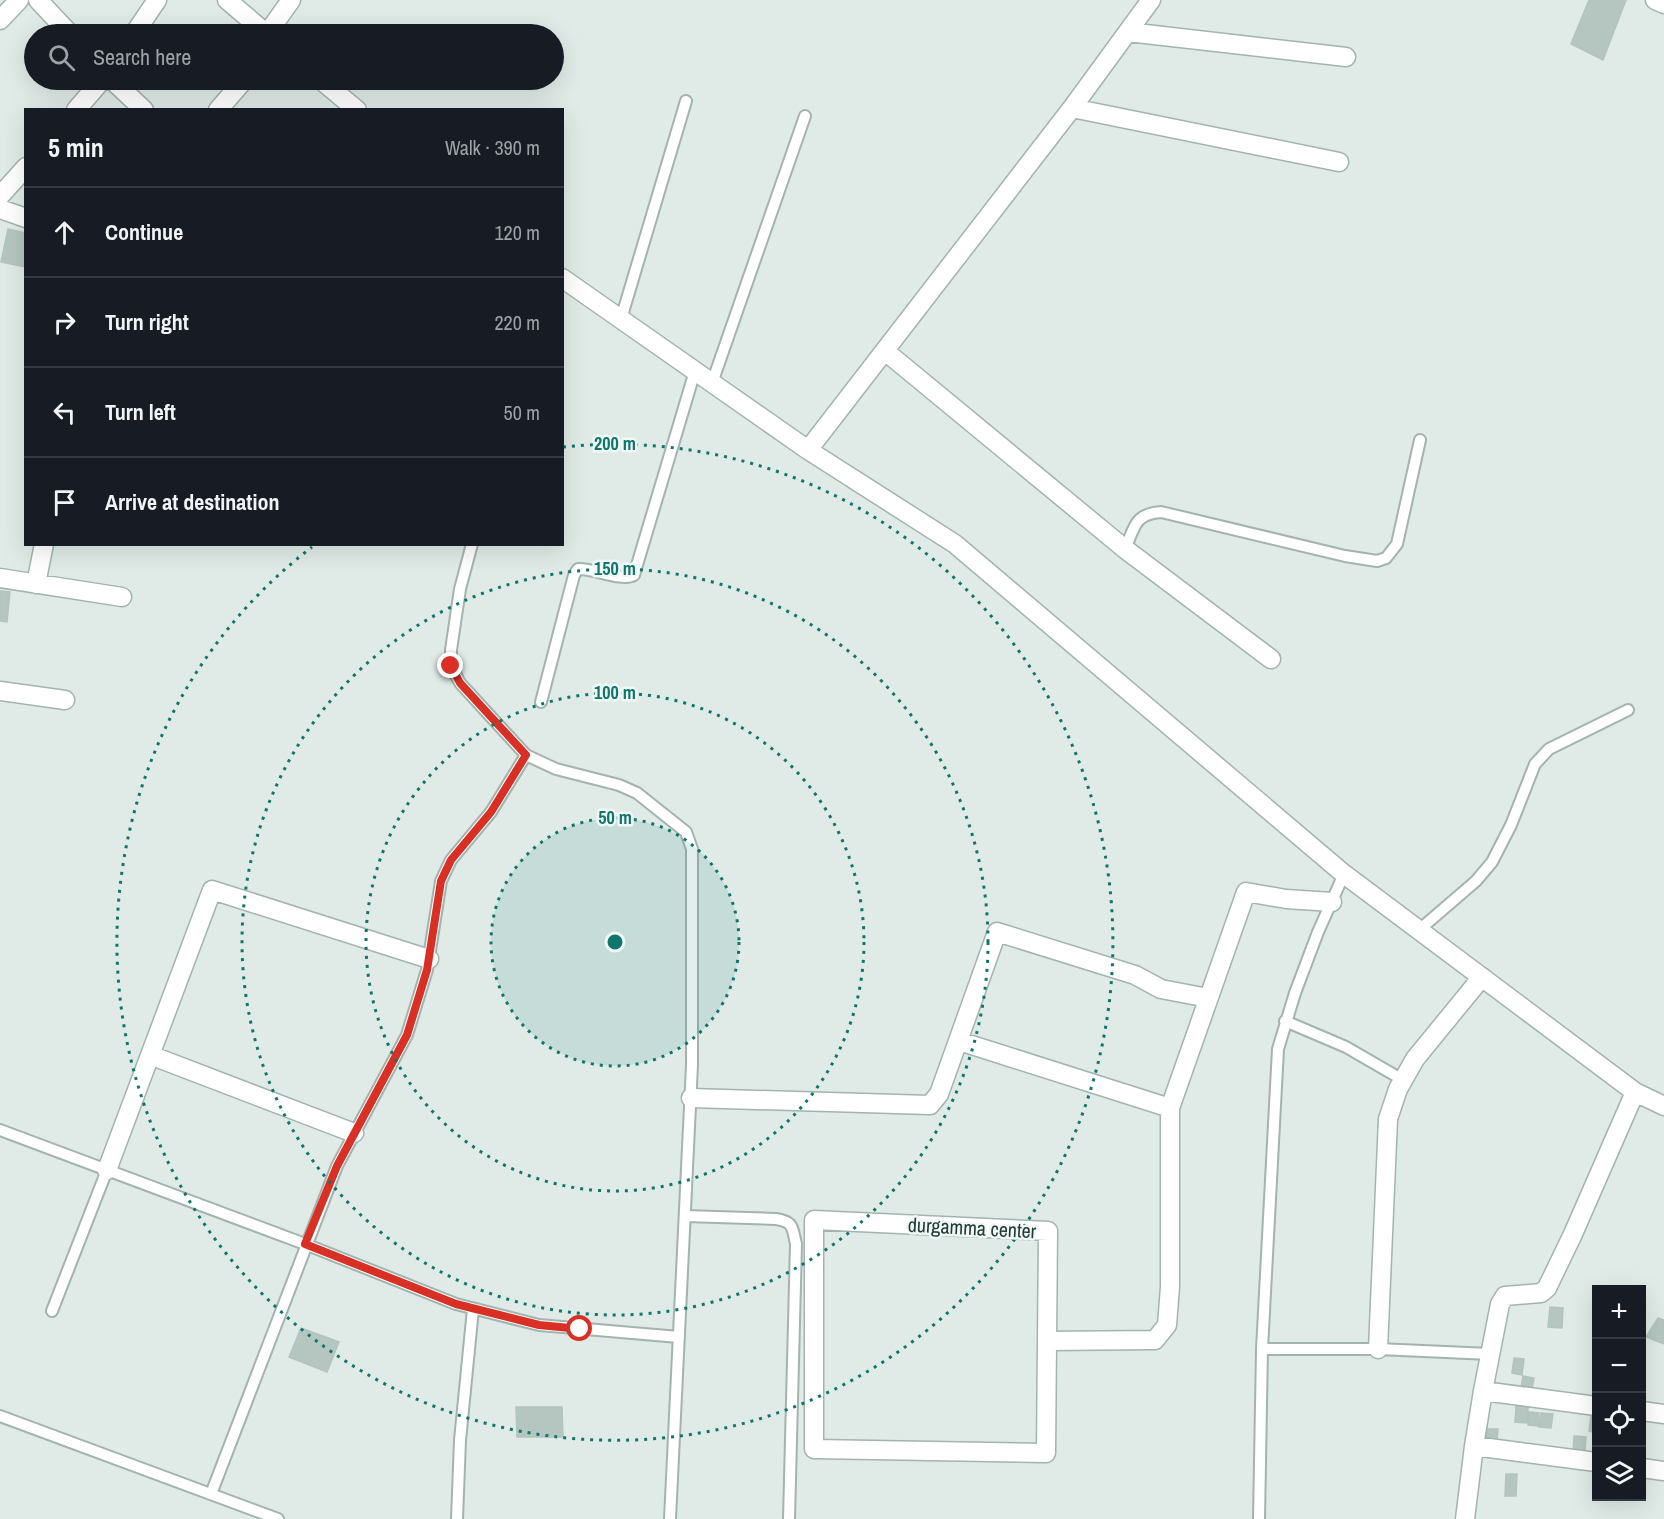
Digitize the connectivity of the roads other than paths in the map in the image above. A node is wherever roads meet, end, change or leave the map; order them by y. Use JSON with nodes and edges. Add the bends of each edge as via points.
{"nodes":[{"id":1,"x":19,"y":0,"type":"edge"},
{"id":2,"x":38,"y":0,"type":"edge"},
{"id":3,"x":157,"y":0,"type":"edge"},
{"id":4,"x":226,"y":0,"type":"edge"},
{"id":5,"x":291,"y":0,"type":"edge"},
{"id":6,"x":1151,"y":0,"type":"edge"},
{"id":7,"x":1654,"y":0,"type":"edge"},
{"id":8,"x":1664,"y":4,"type":"edge"},
{"id":9,"x":0,"y":20,"type":"edge"},
{"id":10,"x":61,"y":24,"type":"edge"},
{"id":11,"x":141,"y":24,"type":"edge"},
{"id":12,"x":255,"y":24,"type":"edge"},
{"id":13,"x":274,"y":24,"type":"edge"},
{"id":14,"x":1128,"y":32,"type":"junction"},
{"id":15,"x":1346,"y":57,"type":"dead end"},
{"id":16,"x":93,"y":90,"type":"edge"},
{"id":17,"x":123,"y":90,"type":"edge"},
{"id":18,"x":235,"y":90,"type":"edge"},
{"id":19,"x":333,"y":90,"type":"edge"},
{"id":20,"x":686,"y":101,"type":"dead end"},
{"id":21,"x":78,"y":108,"type":"edge"},
{"id":22,"x":142,"y":108,"type":"edge"},
{"id":23,"x":220,"y":108,"type":"edge"},
{"id":24,"x":355,"y":108,"type":"edge"},
{"id":25,"x":1072,"y":108,"type":"junction"},
{"id":26,"x":805,"y":116,"type":"dead end"},
{"id":27,"x":1339,"y":162,"type":"dead end"},
{"id":28,"x":24,"y":169,"type":"edge"},
{"id":29,"x":0,"y":196,"type":"edge"},
{"id":30,"x":0,"y":209,"type":"edge"},
{"id":31,"x":24,"y":217,"type":"edge"},
{"id":32,"x":564,"y":279,"type":"edge"},
{"id":33,"x":621,"y":319,"type":"junction"},
{"id":34,"x":885,"y":351,"type":"junction"},
{"id":35,"x":695,"y":371,"type":"junction"},
{"id":36,"x":712,"y":383,"type":"junction"},
{"id":37,"x":1420,"y":440,"type":"dead end"},
{"id":38,"x":808,"y":450,"type":"junction"},
{"id":39,"x":44,"y":546,"type":"edge"},
{"id":40,"x":471,"y":546,"type":"edge"},
{"id":41,"x":1125,"y":549,"type":"junction"},
{"id":42,"x":0,"y":578,"type":"edge"},
{"id":43,"x":36,"y":584,"type":"junction"},
{"id":44,"x":122,"y":597,"type":"dead end"},
{"id":45,"x":1271,"y":659,"type":"dead end"},
{"id":46,"x":0,"y":692,"type":"edge"},
{"id":47,"x":65,"y":700,"type":"dead end"},
{"id":48,"x":541,"y":702,"type":"dead end"},
{"id":49,"x":1628,"y":710,"type":"dead end"},
{"id":50,"x":526,"y":755,"type":"junction"},
{"id":51,"x":1344,"y":874,"type":"junction"},
{"id":52,"x":1332,"y":902,"type":"junction"},
{"id":53,"x":1419,"y":930,"type":"junction"},
{"id":54,"x":429,"y":958,"type":"junction"},
{"id":55,"x":1482,"y":977,"type":"junction"},
{"id":56,"x":1208,"y":998,"type":"junction"},
{"id":57,"x":1285,"y":1021,"type":"junction"},
{"id":58,"x":959,"y":1041,"type":"junction"},
{"id":59,"x":150,"y":1055,"type":"junction"},
{"id":60,"x":1403,"y":1080,"type":"junction"},
{"id":61,"x":1635,"y":1092,"type":"junction"},
{"id":62,"x":691,"y":1098,"type":"junction"},
{"id":63,"x":1664,"y":1106,"type":"edge"},
{"id":64,"x":1170,"y":1108,"type":"junction"},
{"id":65,"x":0,"y":1130,"type":"edge"},
{"id":66,"x":354,"y":1133,"type":"junction"},
{"id":67,"x":107,"y":1170,"type":"junction"},
{"id":68,"x":685,"y":1216,"type":"junction"},
{"id":69,"x":305,"y":1244,"type":"junction"},
{"id":70,"x":473,"y":1309,"type":"junction"},
{"id":71,"x":52,"y":1311,"type":"dead end"},
{"id":72,"x":679,"y":1337,"type":"junction"},
{"id":73,"x":1047,"y":1341,"type":"junction"},
{"id":74,"x":1262,"y":1349,"type":"junction"},
{"id":75,"x":1378,"y":1349,"type":"junction"},
{"id":76,"x":1490,"y":1354,"type":"junction"},
{"id":77,"x":1483,"y":1391,"type":"junction"},
{"id":78,"x":1592,"y":1405,"type":"edge"},
{"id":79,"x":1646,"y":1412,"type":"edge"},
{"id":80,"x":1664,"y":1414,"type":"edge"},
{"id":81,"x":0,"y":1416,"type":"edge"},
{"id":82,"x":1474,"y":1446,"type":"junction"},
{"id":83,"x":1592,"y":1461,"type":"edge"},
{"id":84,"x":1646,"y":1469,"type":"edge"},
{"id":85,"x":1664,"y":1471,"type":"edge"},
{"id":86,"x":211,"y":1494,"type":"junction"},
{"id":87,"x":278,"y":1519,"type":"edge"},
{"id":88,"x":457,"y":1519,"type":"edge"},
{"id":89,"x":670,"y":1519,"type":"edge"},
{"id":90,"x":789,"y":1519,"type":"edge"},
{"id":91,"x":1259,"y":1519,"type":"edge"},
{"id":92,"x":1465,"y":1519,"type":"edge"}],
"edges":[{"from":1,"to":9,"type":"street"},
{"from":2,"to":10,"type":"street"},
{"from":3,"to":11,"type":"street"},
{"from":4,"to":12,"type":"street"},
{"from":5,"to":13,"type":"street"},
{"from":6,"to":14,"type":"street"},
{"from":7,"to":8,"type":"street"},
{"from":14,"to":15,"type":"street"},
{"from":14,"to":25,"type":"street"},
{"from":16,"to":21,"type":"street"},
{"from":17,"to":22,"type":"street"},
{"from":18,"to":23,"type":"street"},
{"from":19,"to":24,"type":"street"},
{"from":20,"to":33,"type":"lane"},
{"from":25,"to":27,"type":"street"},
{"from":25,"to":34,"type":"street"},
{"from":26,"to":36,"type":"lane"},
{"from":28,"to":29,"type":"street"},
{"from":30,"to":31,"type":"street"},
{"from":32,"to":33,"type":"street"},
{"from":33,"to":35,"type":"street"},
{"from":34,"to":38,"type":"street"},
{"from":34,"to":41,"type":"street"},
{"from":35,"to":36,"type":"street"},
{"from":35,"to":48,"type":"lane","via":[[634,575],[626,578],[578,569]]},
{"from":36,"to":38,"type":"street"},
{"from":37,"to":41,"type":"lane","via":[[1396,544],[1386,558],[1377,561],[1345,556],[1161,512],[1147,513],[1139,519]]},
{"from":38,"to":51,"type":"street","via":[[955,544]]},
{"from":39,"to":43,"type":"street"},
{"from":40,"to":50,"type":"lane","via":[[460,589],[451,666],[460,683]]},
{"from":41,"to":45,"type":"street"},
{"from":42,"to":43,"type":"street"},
{"from":43,"to":44,"type":"street"},
{"from":46,"to":47,"type":"street"},
{"from":49,"to":53,"type":"lane","via":[[1549,749],[1535,764],[1492,862]]},
{"from":50,"to":54,"type":"lane","via":[[491,812],[451,860],[441,881]]},
{"from":50,"to":62,"type":"lane","via":[[556,769],[637,792],[686,832],[692,849]]},
{"from":51,"to":52,"type":"lane"},
{"from":51,"to":53,"type":"street"},
{"from":52,"to":56,"type":"street","via":[[1246,892]]},
{"from":52,"to":57,"type":"lane"},
{"from":53,"to":55,"type":"street"},
{"from":54,"to":59,"type":"street","via":[[212,890]]},
{"from":54,"to":66,"type":"lane","via":[[407,1035]]},
{"from":55,"to":60,"type":"street","via":[[1415,1059]]},
{"from":55,"to":61,"type":"street"},
{"from":56,"to":58,"type":"street","via":[[1161,989],[1135,975],[997,932]]},
{"from":56,"to":64,"type":"street"},
{"from":57,"to":60,"type":"lane","via":[[1346,1047]]},
{"from":57,"to":74,"type":"lane","via":[[1278,1049]]},
{"from":58,"to":62,"type":"street","via":[[939,1094],[930,1105]]},
{"from":58,"to":64,"type":"street"},
{"from":59,"to":66,"type":"street"},
{"from":59,"to":67,"type":"street"},
{"from":60,"to":75,"type":"street","via":[[1388,1119]]},
{"from":61,"to":63,"type":"street"},
{"from":61,"to":76,"type":"street","via":[[1547,1288],[1541,1293],[1505,1296]]},
{"from":62,"to":68,"type":"lane"},
{"from":64,"to":73,"type":"street","via":[[1167,1325],[1155,1340]]},
{"from":65,"to":67,"type":"lane"},
{"from":66,"to":69,"type":"lane"},
{"from":67,"to":69,"type":"lane"},
{"from":67,"to":71,"type":"lane"},
{"from":68,"to":72,"type":"lane"},
{"from":68,"to":90,"type":"lane","via":[[776,1218],[788,1221],[792,1227],[796,1244]]},
{"from":69,"to":70,"type":"lane"},
{"from":69,"to":86,"type":"lane"},
{"from":70,"to":72,"type":"lane","via":[[539,1325]]},
{"from":70,"to":88,"type":"lane","via":[[460,1440]]},
{"from":72,"to":89,"type":"lane"},
{"from":73,"to":73,"type":"street","name":"durgamma center","via":[[1048,1232],[814,1220],[814,1449],[1046,1453]]},
{"from":74,"to":75,"type":"lane"},
{"from":74,"to":91,"type":"lane"},
{"from":75,"to":76,"type":"lane"},
{"from":76,"to":77,"type":"street"},
{"from":77,"to":78,"type":"street"},
{"from":77,"to":82,"type":"street"},
{"from":79,"to":80,"type":"street"},
{"from":81,"to":86,"type":"lane"},
{"from":82,"to":83,"type":"street"},
{"from":82,"to":92,"type":"street"},
{"from":84,"to":85,"type":"street"},
{"from":86,"to":87,"type":"lane"}]}
